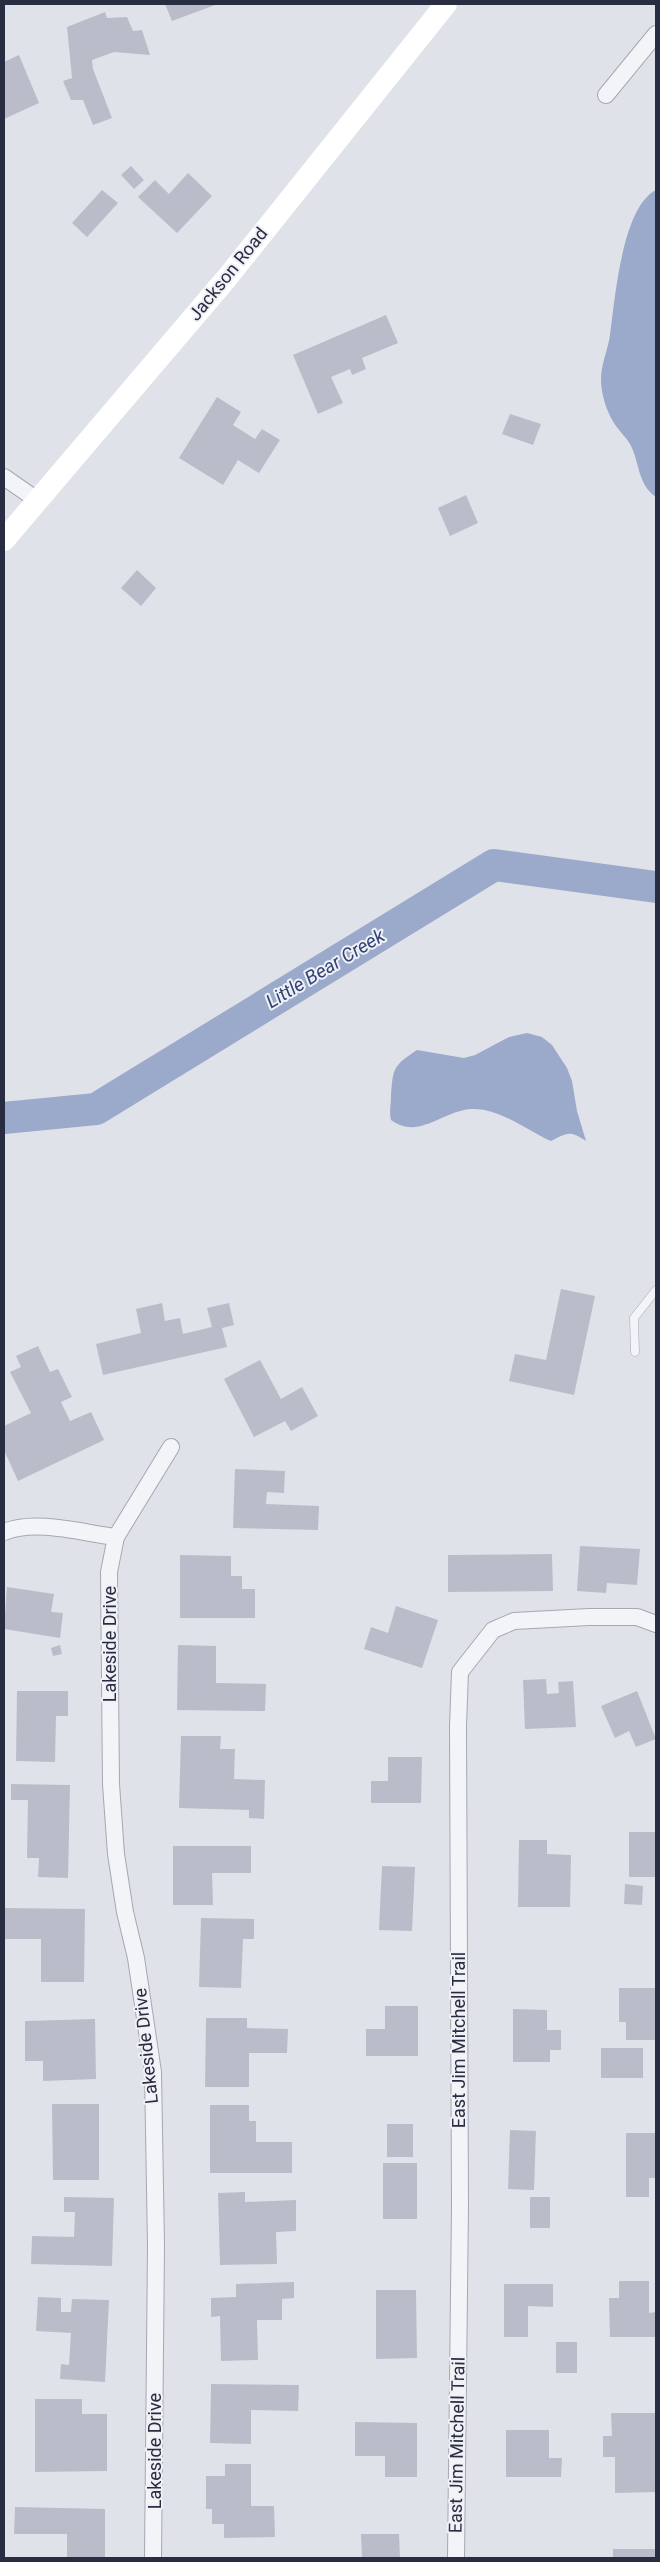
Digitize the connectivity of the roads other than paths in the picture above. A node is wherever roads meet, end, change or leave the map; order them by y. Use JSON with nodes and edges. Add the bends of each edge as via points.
{"nodes":[{"id":1,"x":446,"y":4,"type":"edge"},
{"id":2,"x":656,"y":34,"type":"edge"},
{"id":3,"x":606,"y":95,"type":"dead end"},
{"id":4,"x":4,"y":477,"type":"edge"},
{"id":5,"x":37,"y":500,"type":"junction"},
{"id":6,"x":4,"y":540,"type":"edge"},
{"id":7,"x":656,"y":1290,"type":"edge"},
{"id":8,"x":635,"y":1352,"type":"dead end"},
{"id":9,"x":171,"y":1447,"type":"dead end"},
{"id":10,"x":4,"y":1532,"type":"edge"},
{"id":11,"x":116,"y":1538,"type":"junction"},
{"id":12,"x":656,"y":1624,"type":"edge"},
{"id":13,"x":153,"y":2558,"type":"edge"},
{"id":14,"x":456,"y":2558,"type":"edge"}],
"edges":[{"from":1,"to":5,"type":"main road","name":"Jackson Road","via":[[226,279]]},
{"from":2,"to":3,"type":"street"},
{"from":4,"to":5,"type":"street"},
{"from":5,"to":6,"type":"main road","name":"Jackson Road"},
{"from":7,"to":8,"type":"lane","via":[[634,1318]]},
{"from":9,"to":11,"type":"street","name":"Lakeside Drive"},
{"from":10,"to":11,"type":"street","via":[[43,1528]]},
{"from":11,"to":13,"type":"street","name":"Lakeside Drive","via":[[109,1572],[116,1854],[153,2072],[156,2246]]},
{"from":12,"to":14,"type":"street","name":"East Jim Mitchell Trail","via":[[637,1617],[514,1621],[493,1630],[460,1672]]}]}
